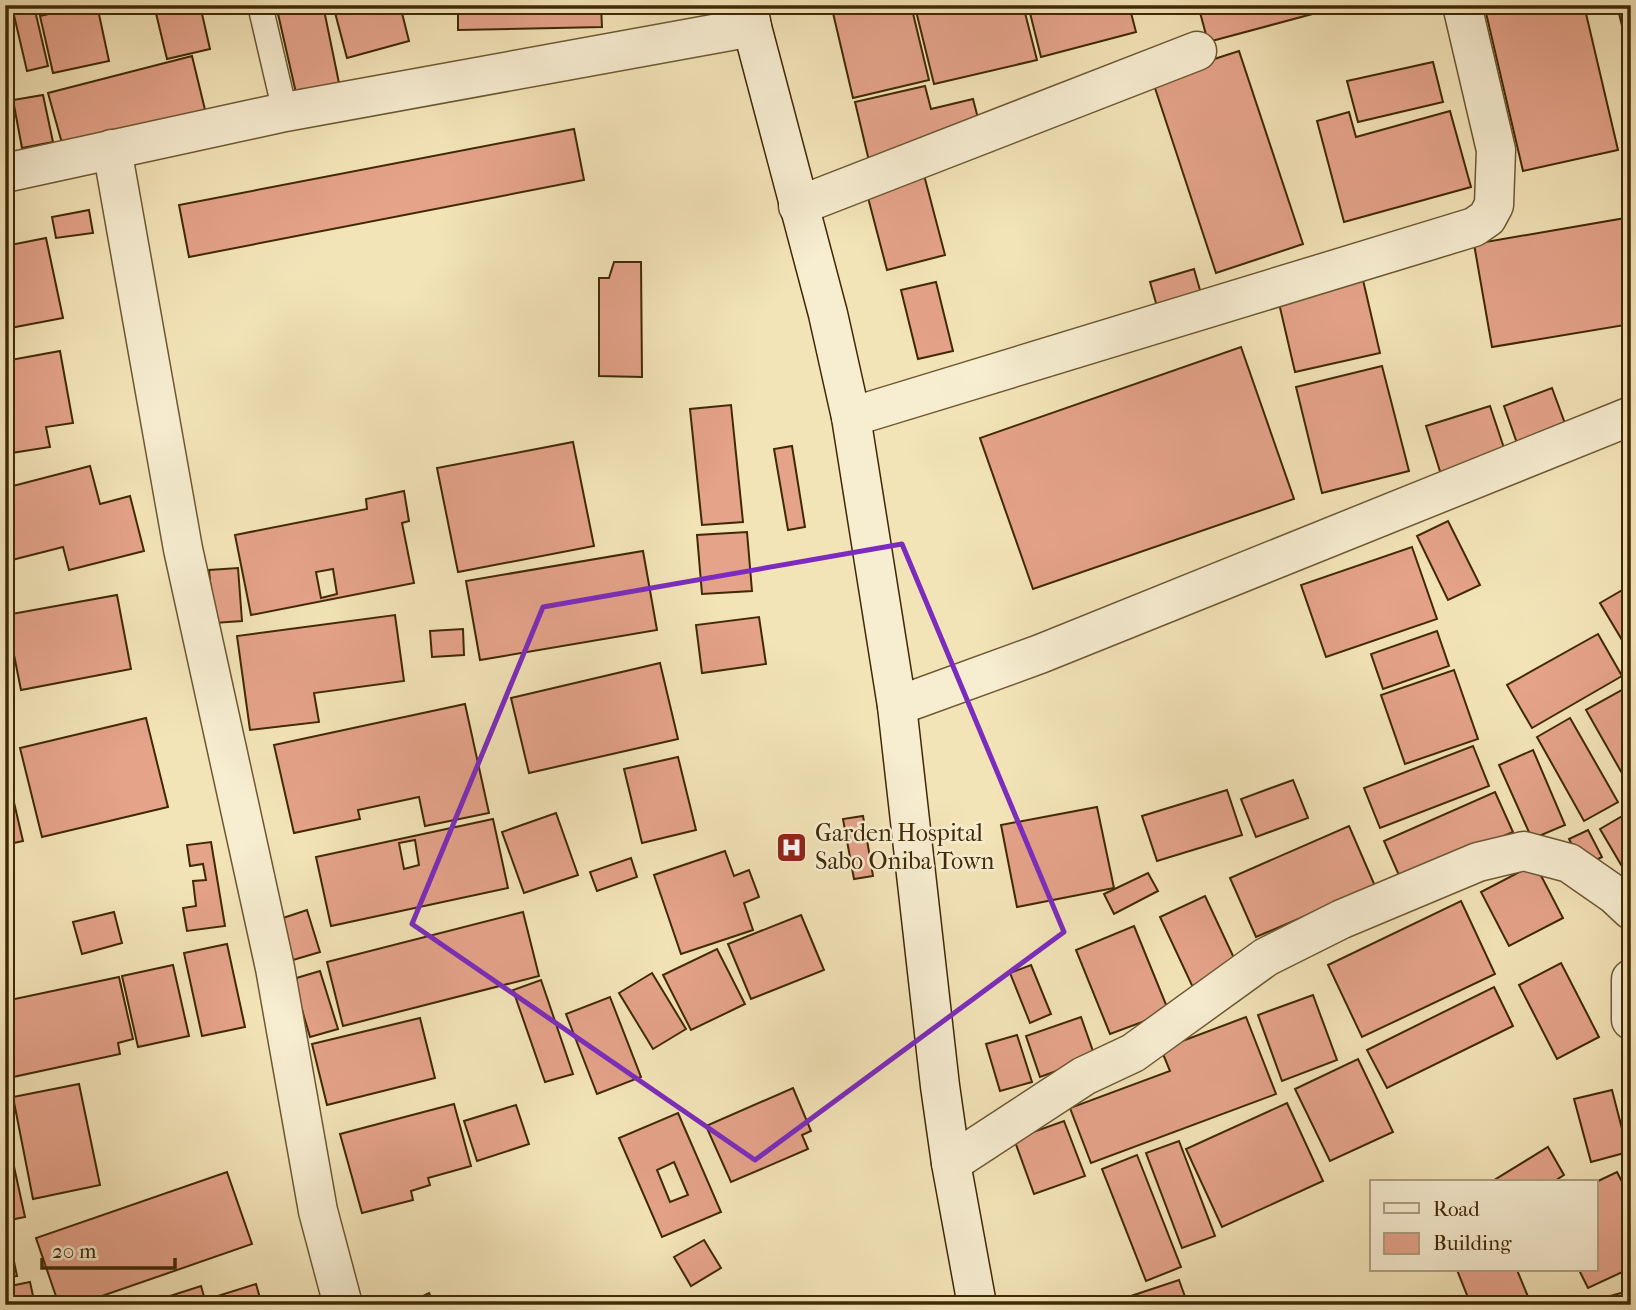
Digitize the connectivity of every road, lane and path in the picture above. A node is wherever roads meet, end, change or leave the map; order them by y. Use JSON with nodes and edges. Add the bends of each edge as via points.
{"nodes":[{"id":1,"x":260,"y":5,"type":"edge"},
{"id":2,"x":1462,"y":5,"type":"edge"},
{"id":3,"x":750,"y":16,"type":"edge"},
{"id":4,"x":1197,"y":51,"type":"dead end"},
{"id":5,"x":285,"y":111,"type":"junction"},
{"id":6,"x":112,"y":149,"type":"junction"},
{"id":7,"x":5,"y":173,"type":"edge"},
{"id":8,"x":798,"y":206,"type":"junction"},
{"id":9,"x":1631,"y":416,"type":"edge"},
{"id":10,"x":851,"y":417,"type":"junction"},
{"id":11,"x":897,"y":706,"type":"junction"},
{"id":12,"x":1631,"y":910,"type":"edge"},
{"id":13,"x":1631,"y":979,"type":"edge"},
{"id":14,"x":1631,"y":1020,"type":"edge"},
{"id":15,"x":951,"y":1163,"type":"junction"},
{"id":16,"x":343,"y":1305,"type":"edge"},
{"id":17,"x":977,"y":1305,"type":"edge"}],
"edges":[{"from":1,"to":5,"type":"lane"},
{"from":2,"to":10,"type":"street","via":[[1496,150],[1494,205],[1488,218],[1462,231]]},
{"from":3,"to":5,"type":"street"},
{"from":3,"to":8,"type":"street"},
{"from":4,"to":8,"type":"street"},
{"from":5,"to":6,"type":"street"},
{"from":6,"to":7,"type":"street"},
{"from":6,"to":16,"type":"street","via":[[183,549],[275,968],[318,1211]]},
{"from":8,"to":10,"type":"street"},
{"from":9,"to":11,"type":"street","via":[[1040,654]]},
{"from":10,"to":11,"type":"street"},
{"from":11,"to":15,"type":"street"},
{"from":12,"to":15,"type":"street","via":[[1569,863],[1524,851],[1478,862],[1342,919],[1266,957],[1132,1053],[1084,1076]]},
{"from":13,"to":14,"type":"street"},
{"from":15,"to":17,"type":"street"}]}
